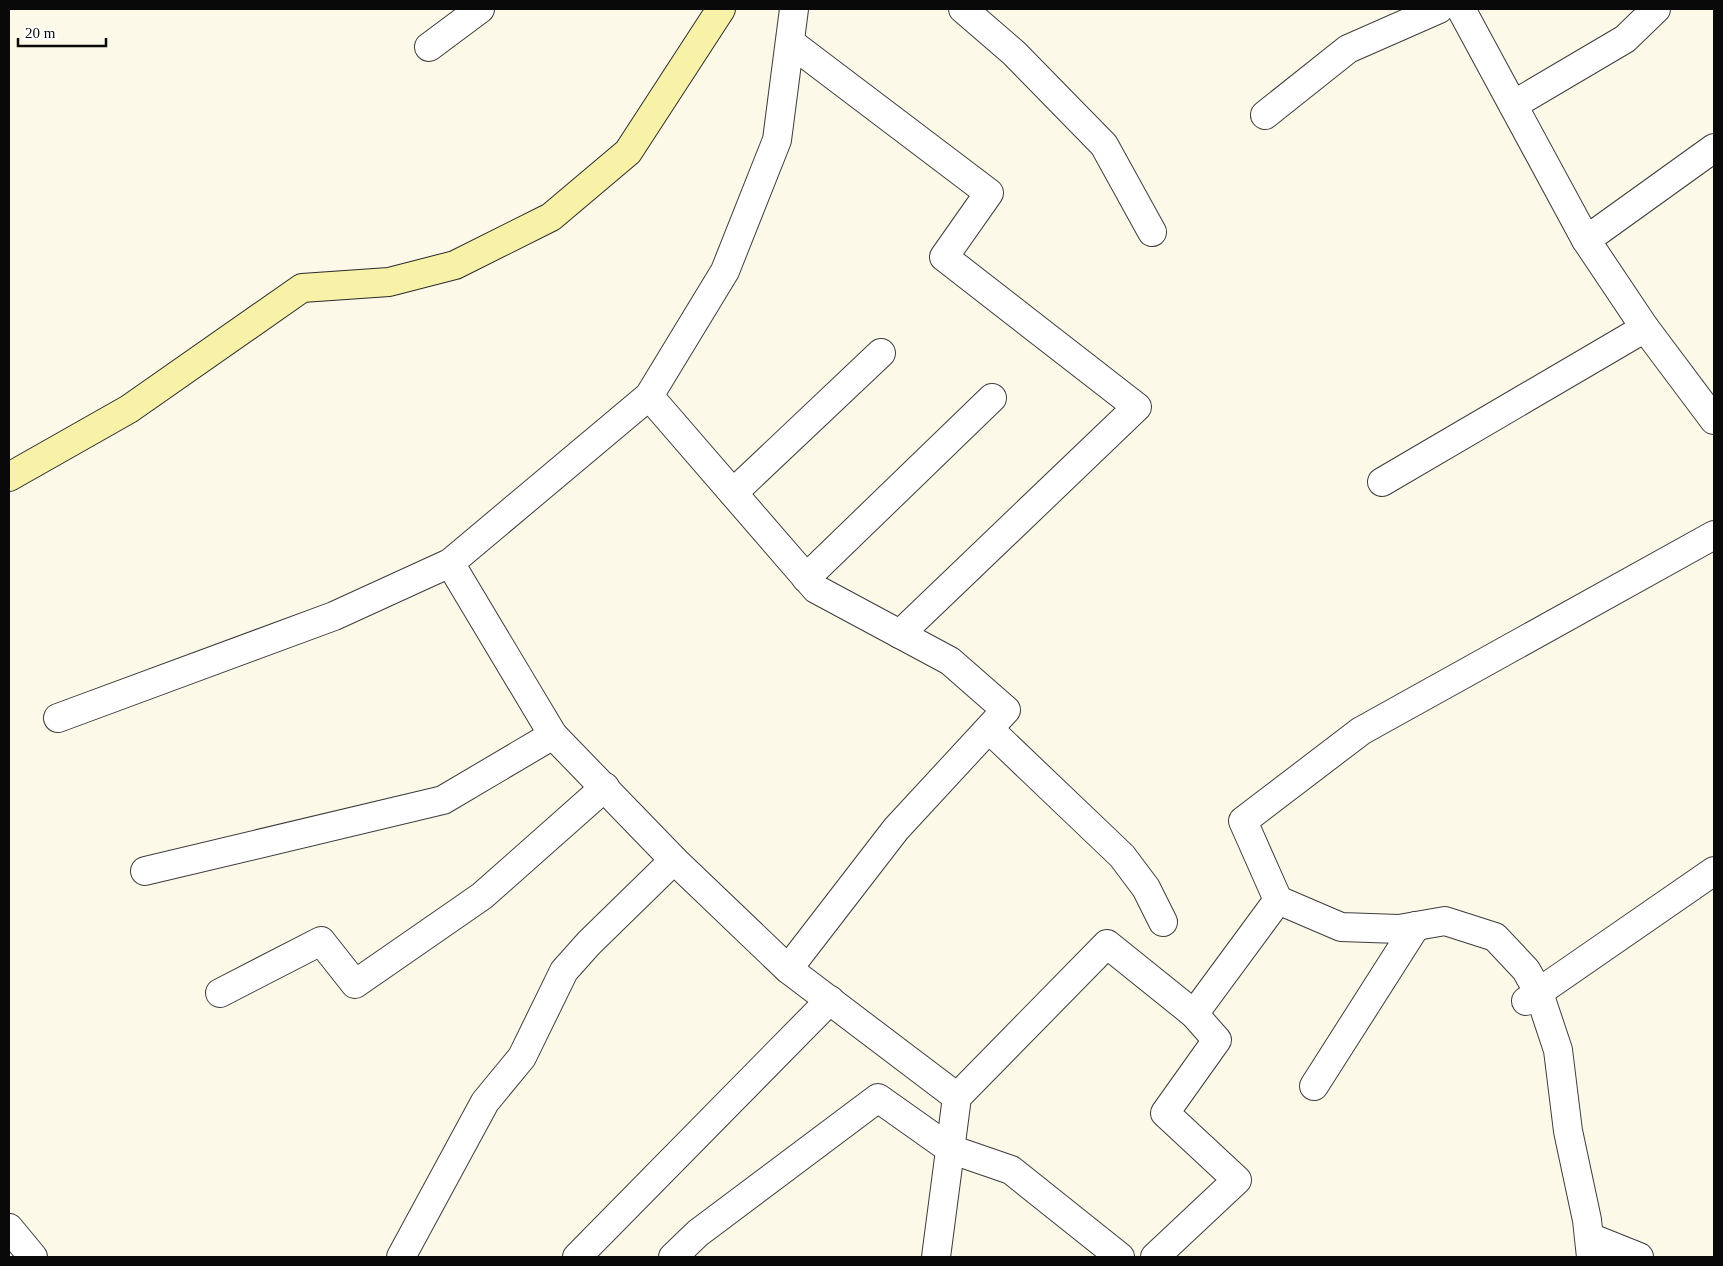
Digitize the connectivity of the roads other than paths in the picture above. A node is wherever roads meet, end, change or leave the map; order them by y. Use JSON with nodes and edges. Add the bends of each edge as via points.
{"nodes":[{"id":1,"x":480,"y":9,"type":"edge"},
{"id":2,"x":721,"y":9,"type":"edge"},
{"id":3,"x":794,"y":9,"type":"edge"},
{"id":4,"x":963,"y":9,"type":"edge"},
{"id":5,"x":1439,"y":9,"type":"edge"},
{"id":6,"x":1461,"y":9,"type":"edge"},
{"id":7,"x":1656,"y":9,"type":"edge"},
{"id":8,"x":790,"y":43,"type":"junction"},
{"id":9,"x":429,"y":47,"type":"dead end"},
{"id":10,"x":1513,"y":105,"type":"junction"},
{"id":11,"x":1265,"y":115,"type":"dead end"},
{"id":12,"x":1714,"y":148,"type":"edge"},
{"id":13,"x":1152,"y":232,"type":"dead end"},
{"id":14,"x":1586,"y":240,"type":"junction"},
{"id":15,"x":1645,"y":328,"type":"junction"},
{"id":16,"x":881,"y":353,"type":"dead end"},
{"id":17,"x":649,"y":396,"type":"junction"},
{"id":18,"x":992,"y":398,"type":"dead end"},
{"id":19,"x":1714,"y":420,"type":"edge"},
{"id":20,"x":9,"y":477,"type":"edge"},
{"id":21,"x":1382,"y":482,"type":"dead end"},
{"id":22,"x":733,"y":493,"type":"junction"},
{"id":23,"x":1714,"y":535,"type":"edge"},
{"id":24,"x":450,"y":563,"type":"junction"},
{"id":25,"x":806,"y":578,"type":"junction"},
{"id":26,"x":900,"y":634,"type":"junction"},
{"id":27,"x":58,"y":718,"type":"dead end"},
{"id":28,"x":989,"y":729,"type":"junction"},
{"id":29,"x":553,"y":735,"type":"junction"},
{"id":30,"x":605,"y":787,"type":"junction"},
{"id":31,"x":674,"y":860,"type":"junction"},
{"id":32,"x":145,"y":871,"type":"dead end"},
{"id":33,"x":1714,"y":871,"type":"edge"},
{"id":34,"x":1278,"y":900,"type":"junction"},
{"id":35,"x":1163,"y":922,"type":"dead end"},
{"id":36,"x":1416,"y":926,"type":"junction"},
{"id":37,"x":788,"y":969,"type":"junction"},
{"id":38,"x":220,"y":993,"type":"dead end"},
{"id":39,"x":1533,"y":997,"type":"junction"},
{"id":40,"x":830,"y":1000,"type":"junction"},
{"id":41,"x":1194,"y":1014,"type":"junction"},
{"id":42,"x":1314,"y":1086,"type":"dead end"},
{"id":43,"x":957,"y":1097,"type":"junction"},
{"id":44,"x":950,"y":1149,"type":"junction"},
{"id":45,"x":9,"y":1228,"type":"edge"},
{"id":46,"x":1590,"y":1247,"type":"edge"},
{"id":47,"x":33,"y":1257,"type":"edge"},
{"id":48,"x":401,"y":1257,"type":"edge"},
{"id":49,"x":576,"y":1257,"type":"edge"},
{"id":50,"x":673,"y":1257,"type":"edge"},
{"id":51,"x":936,"y":1257,"type":"edge"},
{"id":52,"x":1120,"y":1257,"type":"edge"},
{"id":53,"x":1154,"y":1257,"type":"edge"},
{"id":54,"x":1639,"y":1257,"type":"edge"}],
"edges":[{"from":1,"to":9,"type":"street"},
{"from":2,"to":20,"type":"main road","via":[[628,152],[551,217],[455,265],[389,282],[302,288],[129,409]]},
{"from":3,"to":8,"type":"street"},
{"from":4,"to":13,"type":"street","via":[[1014,53],[1104,145]]},
{"from":5,"to":11,"type":"street","via":[[1348,49]]},
{"from":6,"to":10,"type":"street"},
{"from":7,"to":10,"type":"street","via":[[1625,39]]},
{"from":8,"to":17,"type":"street","via":[[776,140],[725,271]]},
{"from":8,"to":26,"type":"street","via":[[988,193],[944,257],[1137,408]]},
{"from":10,"to":14,"type":"street"},
{"from":12,"to":14,"type":"street"},
{"from":14,"to":15,"type":"street"},
{"from":15,"to":19,"type":"street"},
{"from":15,"to":21,"type":"street"},
{"from":16,"to":22,"type":"street"},
{"from":17,"to":22,"type":"street"},
{"from":17,"to":24,"type":"street"},
{"from":18,"to":25,"type":"street"},
{"from":22,"to":25,"type":"street"},
{"from":23,"to":34,"type":"street","via":[[1361,731],[1243,821]]},
{"from":24,"to":27,"type":"street","via":[[334,616]]},
{"from":24,"to":29,"type":"street"},
{"from":25,"to":26,"type":"street","via":[[816,589]]},
{"from":26,"to":28,"type":"street","via":[[950,661],[1006,710]]},
{"from":28,"to":35,"type":"street","via":[[1122,856],[1146,888]]},
{"from":28,"to":37,"type":"street","via":[[896,829]]},
{"from":29,"to":30,"type":"street"},
{"from":29,"to":32,"type":"street","via":[[444,800]]},
{"from":30,"to":31,"type":"street"},
{"from":30,"to":38,"type":"street","via":[[482,896],[355,984],[321,941]]},
{"from":31,"to":37,"type":"street"},
{"from":31,"to":48,"type":"street","via":[[564,971],[522,1057],[485,1102]]},
{"from":33,"to":39,"type":"street"},
{"from":34,"to":36,"type":"street","via":[[1341,927],[1399,929]]},
{"from":34,"to":41,"type":"street"},
{"from":36,"to":39,"type":"street","via":[[1445,921],[1496,937],[1526,970]]},
{"from":36,"to":42,"type":"street"},
{"from":37,"to":40,"type":"street"},
{"from":39,"to":46,"type":"street","via":[[1558,1050],[1568,1131],[1588,1220]]},
{"from":40,"to":43,"type":"street"},
{"from":40,"to":49,"type":"street"},
{"from":41,"to":43,"type":"street","via":[[1107,944]]},
{"from":41,"to":53,"type":"street","via":[[1217,1040],[1165,1113],[1237,1180]]},
{"from":43,"to":44,"type":"street"},
{"from":44,"to":50,"type":"street","via":[[878,1098],[698,1233]]},
{"from":44,"to":51,"type":"street"},
{"from":44,"to":52,"type":"street","via":[[1011,1170]]},
{"from":45,"to":47,"type":"street"},
{"from":46,"to":54,"type":"street"}]}
